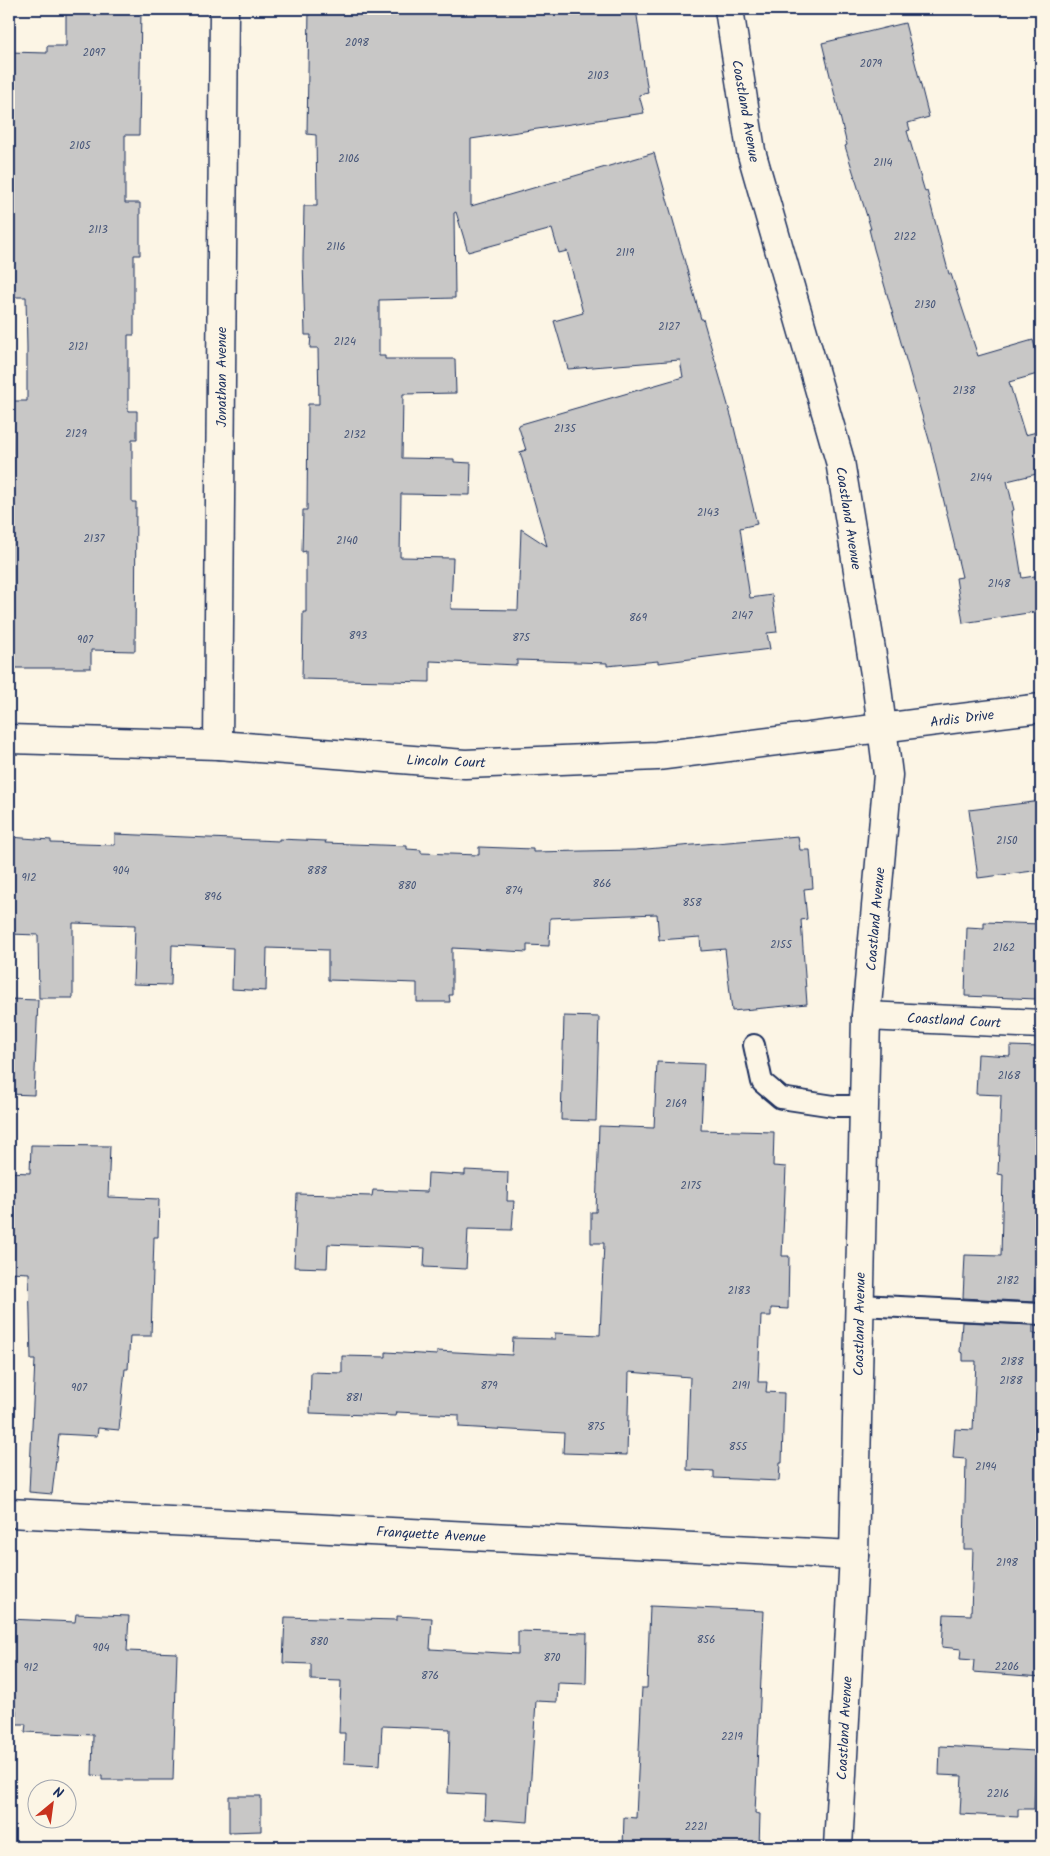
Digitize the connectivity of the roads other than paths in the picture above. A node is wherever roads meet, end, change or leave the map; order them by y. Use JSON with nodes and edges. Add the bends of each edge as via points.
{"nodes":[{"id":1,"x":224,"y":9,"type":"edge"},
{"id":2,"x":729,"y":9,"type":"edge"},
{"id":3,"x":1041,"y":708,"type":"edge"},
{"id":4,"x":883,"y":728,"type":"junction"},
{"id":5,"x":9,"y":739,"type":"edge"},
{"id":6,"x":218,"y":745,"type":"junction"},
{"id":7,"x":866,"y":1016,"type":"junction"},
{"id":8,"x":1041,"y":1024,"type":"edge"},
{"id":9,"x":754,"y":1045,"type":"dead end"},
{"id":10,"x":864,"y":1106,"type":"junction"},
{"id":11,"x":860,"y":1305,"type":"junction"},
{"id":12,"x":1041,"y":1314,"type":"edge"},
{"id":13,"x":9,"y":1513,"type":"edge"},
{"id":14,"x":854,"y":1555,"type":"junction"},
{"id":15,"x":838,"y":1847,"type":"edge"}],
"edges":[{"from":1,"to":6,"type":"street","name":"Jonathan Avenue"},
{"from":2,"to":4,"type":"street","name":"Coastland Avenue","via":[[750,151],[840,460]]},
{"from":3,"to":4,"type":"street","name":"Ardis Drive"},
{"from":4,"to":6,"type":"street","name":"Lincoln Court","via":[[657,756],[465,764]]},
{"from":4,"to":7,"type":"street","name":"Coastland Avenue","via":[[888,776]]},
{"from":5,"to":6,"type":"street","name":"Lincoln Court"},
{"from":7,"to":8,"type":"street","name":"Coastland Court"},
{"from":7,"to":10,"type":"street","name":"Coastland Avenue"},
{"from":9,"to":10,"type":"lane","via":[[762,1082],[780,1098],[834,1106]]},
{"from":10,"to":11,"type":"street","name":"Coastland Avenue"},
{"from":11,"to":12,"type":"lane"},
{"from":11,"to":14,"type":"street","name":"Coastland Avenue"},
{"from":13,"to":14,"type":"street","name":"Franquette Avenue"},
{"from":14,"to":15,"type":"street","name":"Coastland Avenue"}]}
